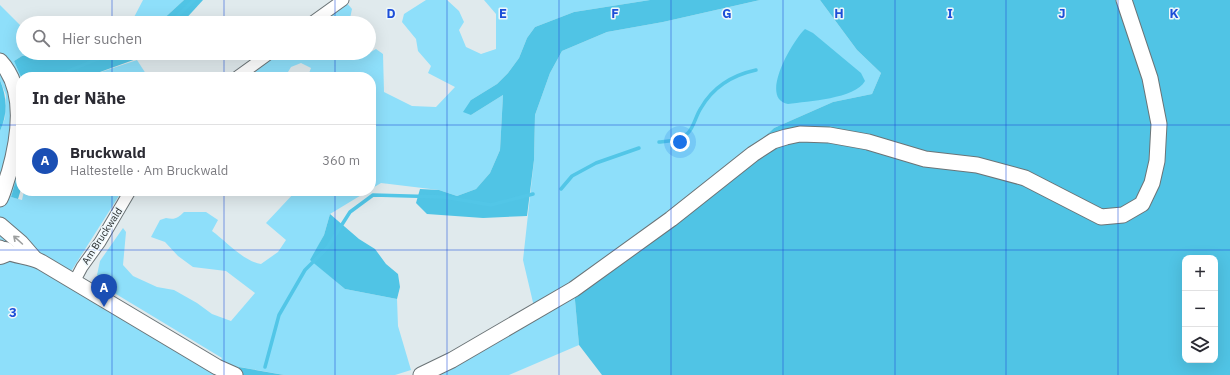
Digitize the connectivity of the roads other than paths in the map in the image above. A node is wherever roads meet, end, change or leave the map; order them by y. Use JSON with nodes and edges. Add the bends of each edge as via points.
{"nodes":[{"id":1,"x":342,"y":0,"type":"edge"},
{"id":2,"x":1124,"y":0,"type":"edge"},
{"id":3,"x":320,"y":16,"type":"edge"},
{"id":4,"x":260,"y":60,"type":"edge"},
{"id":5,"x":0,"y":61,"type":"edge"},
{"id":6,"x":244,"y":72,"type":"edge"},
{"id":7,"x":16,"y":96,"type":"edge"},
{"id":8,"x":16,"y":145,"type":"edge"},
{"id":9,"x":127,"y":196,"type":"edge"},
{"id":10,"x":0,"y":199,"type":"edge"},
{"id":11,"x":0,"y":225,"type":"edge"},
{"id":12,"x":2,"y":251,"type":"edge"},
{"id":13,"x":34,"y":258,"type":"junction"},
{"id":14,"x":74,"y":282,"type":"junction"},
{"id":15,"x":235,"y":375,"type":"edge"},
{"id":16,"x":421,"y":375,"type":"edge"}],
"edges":[{"from":1,"to":3,"type":"street"},
{"from":2,"to":16,"type":"street","via":[[1150,78],[1159,124],[1157,161],[1152,183],[1142,204],[1123,215],[1101,217],[1025,178],[977,165],[925,159],[868,142],[829,135],[800,134],[786,137],[773,141],[753,154],[671,220],[574,289],[452,360]]},
{"from":4,"to":6,"type":"street"},
{"from":5,"to":7,"type":"street"},
{"from":8,"to":10,"type":"street"},
{"from":9,"to":14,"type":"street","name":"Am Bruckwald"},
{"from":13,"to":11,"type":"street","one_way":true},
{"from":12,"to":13,"type":"street"},
{"from":13,"to":14,"type":"street"},
{"from":14,"to":15,"type":"street","via":[[217,367]]}]}
